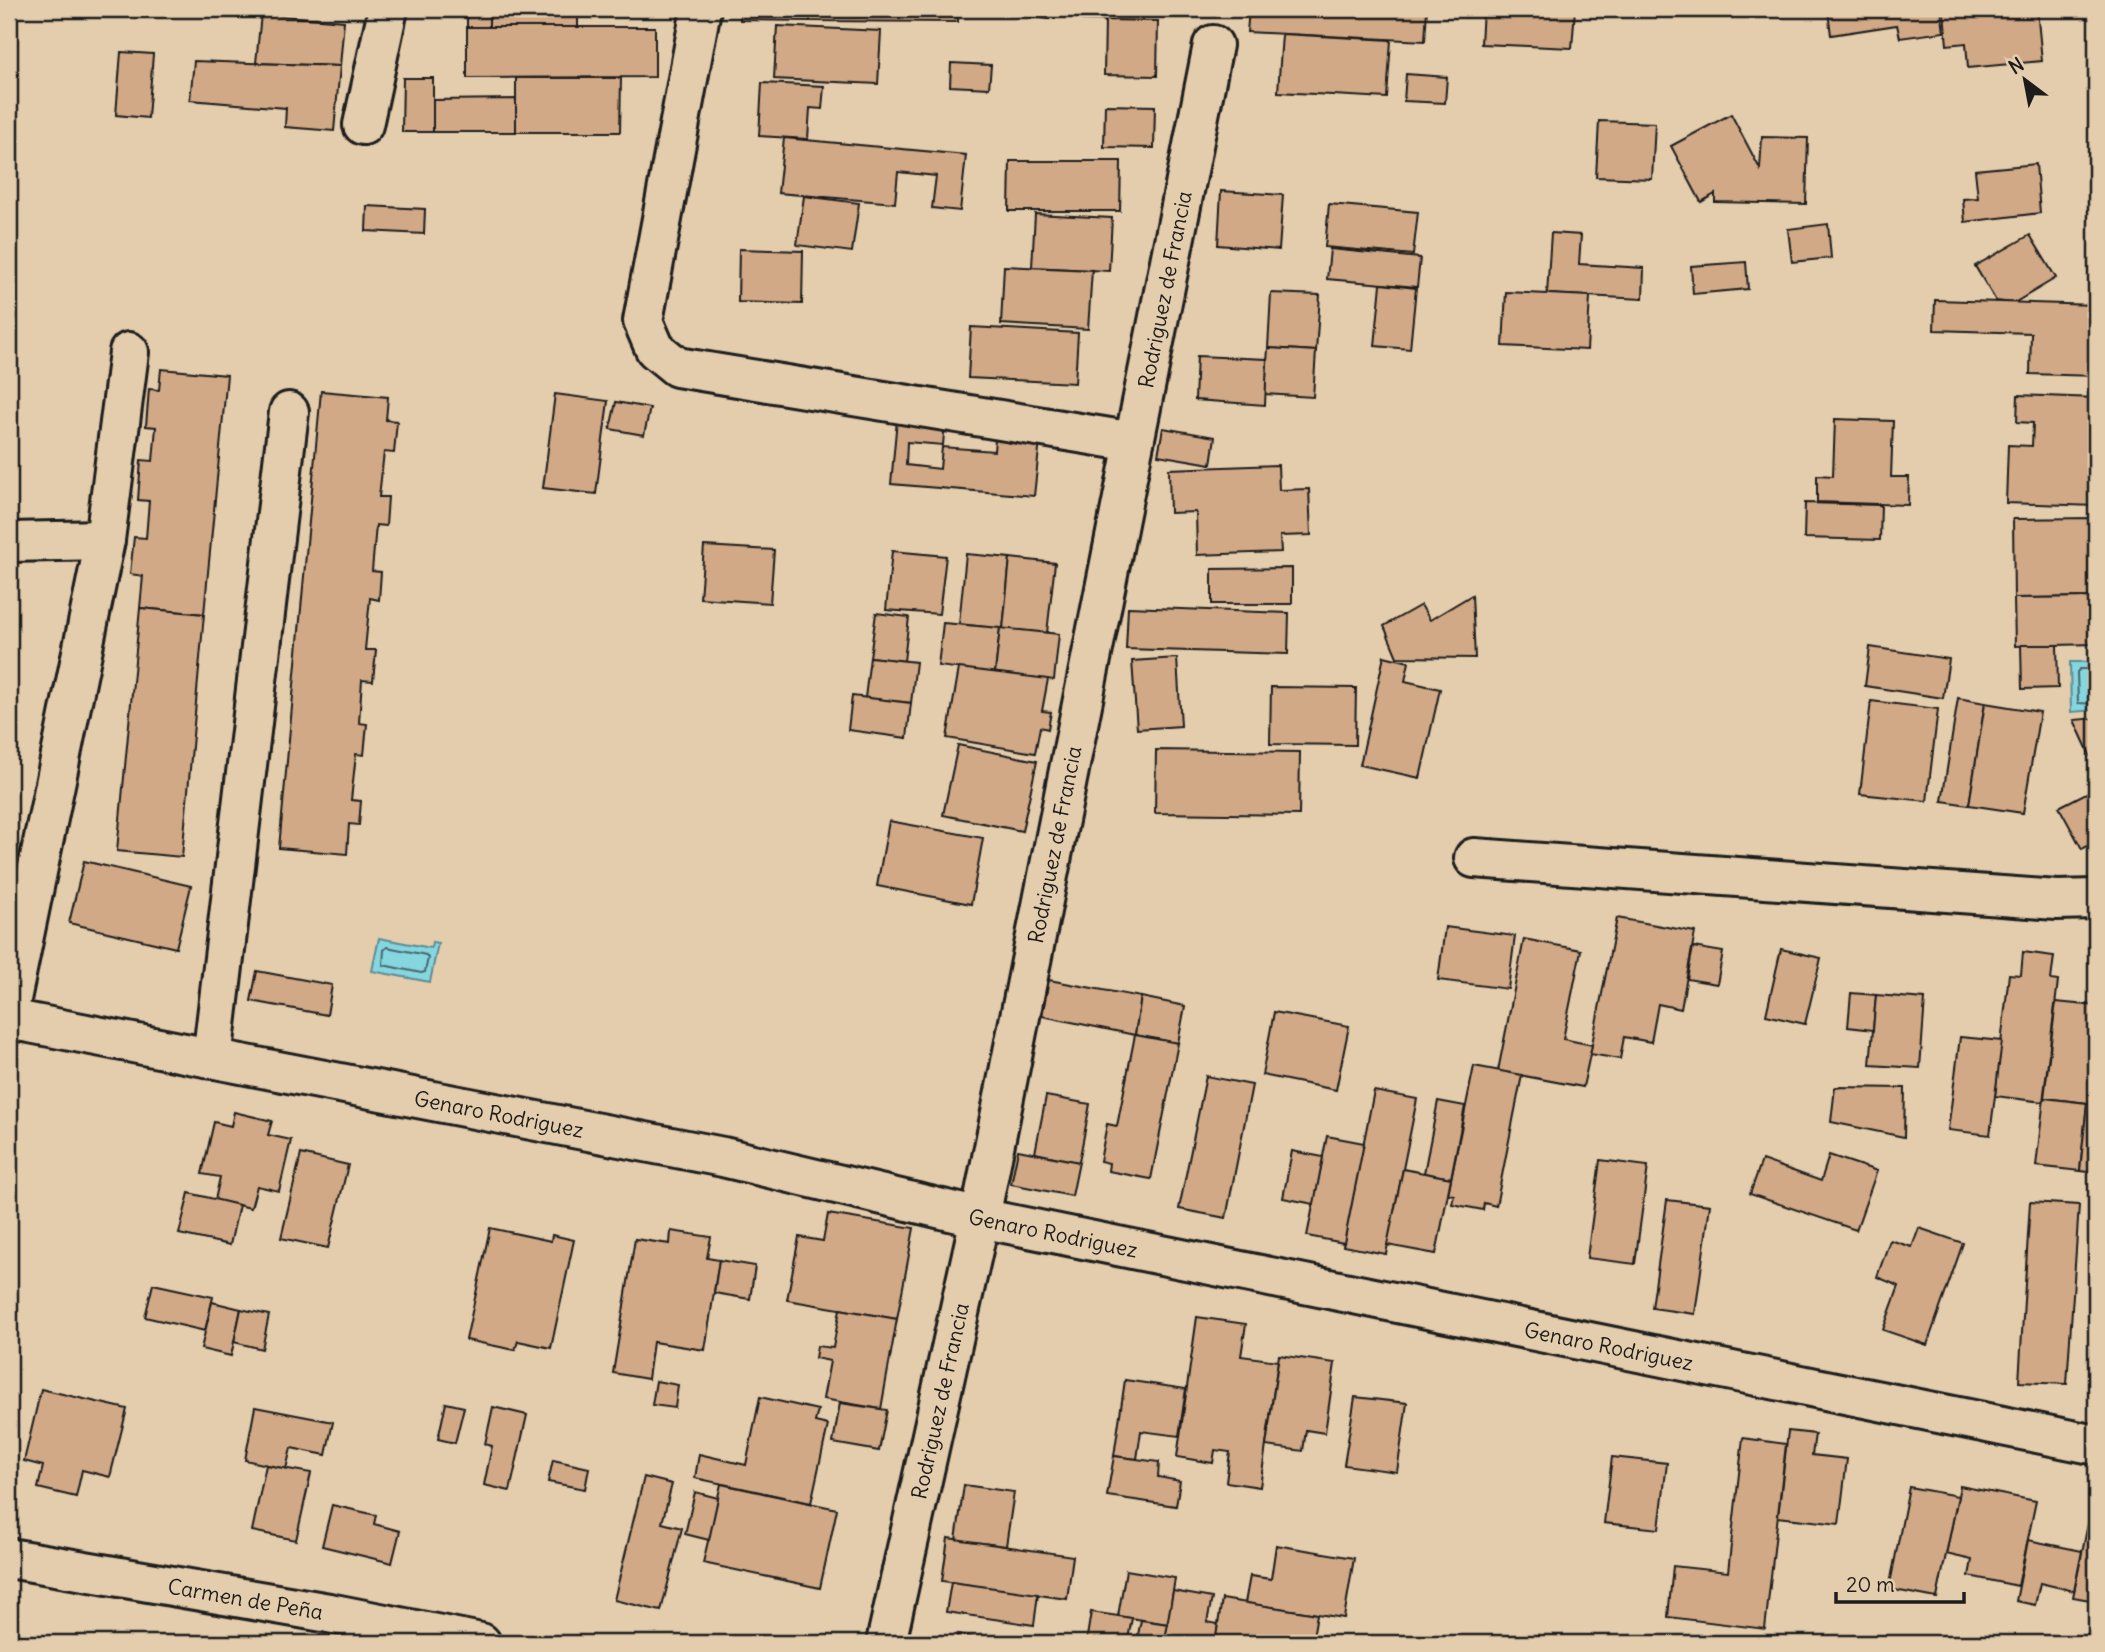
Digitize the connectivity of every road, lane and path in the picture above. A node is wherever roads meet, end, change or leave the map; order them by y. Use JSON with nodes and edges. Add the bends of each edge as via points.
{"nodes":[{"id":1,"x":388,"y":9,"type":"edge"},
{"id":2,"x":701,"y":9,"type":"edge"},
{"id":3,"x":1213,"y":44,"type":"dead end"},
{"id":4,"x":363,"y":125,"type":"dead end"},
{"id":5,"x":129,"y":352,"type":"dead end"},
{"id":6,"x":289,"y":412,"type":"dead end"},
{"id":7,"x":1134,"y":442,"type":"junction"},
{"id":8,"x":105,"y":540,"type":"junction"},
{"id":9,"x":9,"y":542,"type":"edge"},
{"id":10,"x":1474,"y":858,"type":"dead end"},
{"id":11,"x":2096,"y":899,"type":"edge"},
{"id":12,"x":9,"y":1009,"type":"edge"},
{"id":13,"x":9,"y":1019,"type":"edge"},
{"id":14,"x":212,"y":1059,"type":"junction"},
{"id":15,"x":979,"y":1218,"type":"junction"},
{"id":16,"x":2096,"y":1445,"type":"edge"},
{"id":17,"x":9,"y":1558,"type":"edge"},
{"id":18,"x":326,"y":1628,"type":"edge"},
{"id":19,"x":481,"y":1643,"type":"edge"},
{"id":20,"x":886,"y":1643,"type":"edge"}],
"edges":[{"from":1,"to":4,"type":"street"},
{"from":2,"to":7,"type":"street","via":[[643,321],[655,349],[677,367]]},
{"from":3,"to":7,"type":"street","name":"Rodriguez de Francia"},
{"from":5,"to":8,"type":"street"},
{"from":6,"to":14,"type":"street"},
{"from":7,"to":15,"type":"street","name":"Rodriguez de Francia"},
{"from":8,"to":9,"type":"street"},
{"from":8,"to":12,"type":"street"},
{"from":10,"to":11,"type":"street","via":[[2057,900]]},
{"from":13,"to":14,"type":"street","name":"Genaro Rodriguez"},
{"from":14,"to":15,"type":"street","name":"Genaro Rodriguez","via":[[723,1157]]},
{"from":15,"to":16,"type":"street","name":"Genaro Rodriguez"},
{"from":15,"to":20,"type":"street","name":"Rodriguez de Francia"},
{"from":17,"to":18,"type":"street","name":"Carmen de Peña"},
{"from":18,"to":19,"type":"street","name":"Carmen de Peña"}]}
